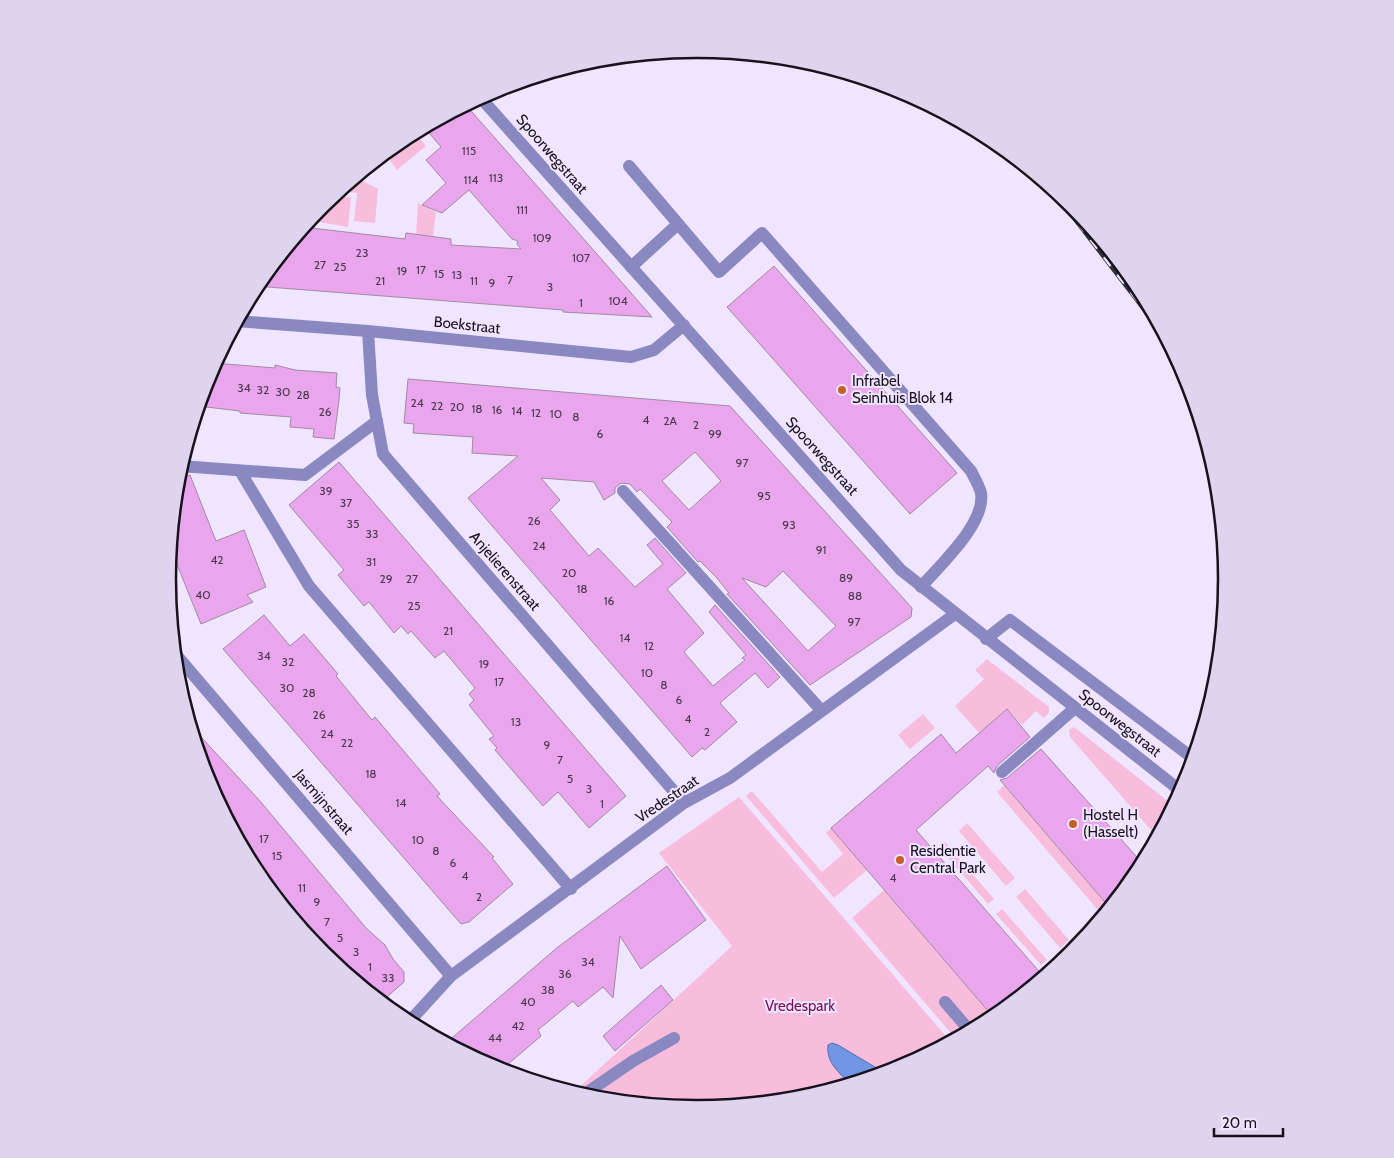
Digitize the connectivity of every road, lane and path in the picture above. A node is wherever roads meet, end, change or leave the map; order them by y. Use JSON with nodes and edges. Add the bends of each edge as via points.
{"nodes":[{"id":1,"x":485,"y":102,"type":"edge"},
{"id":2,"x":628,"y":166,"type":"dead end"},
{"id":3,"x":678,"y":224,"type":"junction"},
{"id":4,"x":631,"y":268,"type":"junction"},
{"id":5,"x":243,"y":322,"type":"edge"},
{"id":6,"x":684,"y":325,"type":"junction"},
{"id":7,"x":368,"y":331,"type":"junction"},
{"id":8,"x":377,"y":421,"type":"junction"},
{"id":9,"x":188,"y":467,"type":"edge"},
{"id":10,"x":240,"y":471,"type":"junction"},
{"id":11,"x":623,"y":491,"type":"dead end"},
{"id":12,"x":922,"y":587,"type":"junction"},
{"id":13,"x":955,"y":614,"type":"junction"},
{"id":14,"x":986,"y":639,"type":"junction"},
{"id":15,"x":183,"y":664,"type":"edge"},
{"id":16,"x":1075,"y":708,"type":"junction"},
{"id":17,"x":822,"y":710,"type":"junction"},
{"id":18,"x":1188,"y":755,"type":"edge"},
{"id":19,"x":1002,"y":772,"type":"dead end"},
{"id":20,"x":1175,"y":787,"type":"edge"},
{"id":21,"x":684,"y":803,"type":"junction"},
{"id":22,"x":571,"y":889,"type":"junction"},
{"id":23,"x":451,"y":976,"type":"junction"},
{"id":24,"x":945,"y":1002,"type":"dead end"},
{"id":25,"x":413,"y":1017,"type":"edge"},
{"id":26,"x":966,"y":1026,"type":"edge"},
{"id":27,"x":674,"y":1038,"type":"dead end"},
{"id":28,"x":592,"y":1089,"type":"edge"}],
"edges":[{"from":1,"to":4,"type":"street","name":"Spoorwegstraat"},
{"from":2,"to":3,"type":"street"},
{"from":3,"to":4,"type":"street"},
{"from":3,"to":12,"type":"street","via":[[719,272],[762,233],[971,471],[981,493],[977,516]]},
{"from":4,"to":6,"type":"street","name":"Spoorwegstraat"},
{"from":5,"to":7,"type":"street","name":"Boekstraat"},
{"from":6,"to":7,"type":"street","name":"Boekstraat","via":[[654,350],[631,357]]},
{"from":6,"to":12,"type":"street","name":"Spoorwegstraat","via":[[901,570]]},
{"from":7,"to":8,"type":"street","name":"Anjelierenstraat"},
{"from":8,"to":10,"type":"street","via":[[305,476]]},
{"from":8,"to":21,"type":"street","name":"Anjelierenstraat","via":[[383,454]]},
{"from":9,"to":10,"type":"street"},
{"from":10,"to":22,"type":"street","via":[[309,586]]},
{"from":11,"to":17,"type":"street"},
{"from":12,"to":13,"type":"street","name":"Spoorwegstraat"},
{"from":13,"to":14,"type":"street","name":"Spoorwegstraat"},
{"from":13,"to":17,"type":"street","name":"Vredestraat"},
{"from":14,"to":16,"type":"street","name":"Spoorwegstraat"},
{"from":14,"to":18,"type":"street","via":[[1010,620]]},
{"from":15,"to":23,"type":"street","name":"Jasmijnstraat"},
{"from":16,"to":19,"type":"street"},
{"from":16,"to":20,"type":"street","name":"Spoorwegstraat"},
{"from":17,"to":21,"type":"street","name":"Vredestraat","via":[[730,778]]},
{"from":21,"to":22,"type":"street","name":"Vredestraat"},
{"from":22,"to":23,"type":"street","name":"Vredestraat"},
{"from":23,"to":25,"type":"street","name":"Vredestraat"},
{"from":24,"to":26,"type":"street"},
{"from":27,"to":28,"type":"street"}]}
